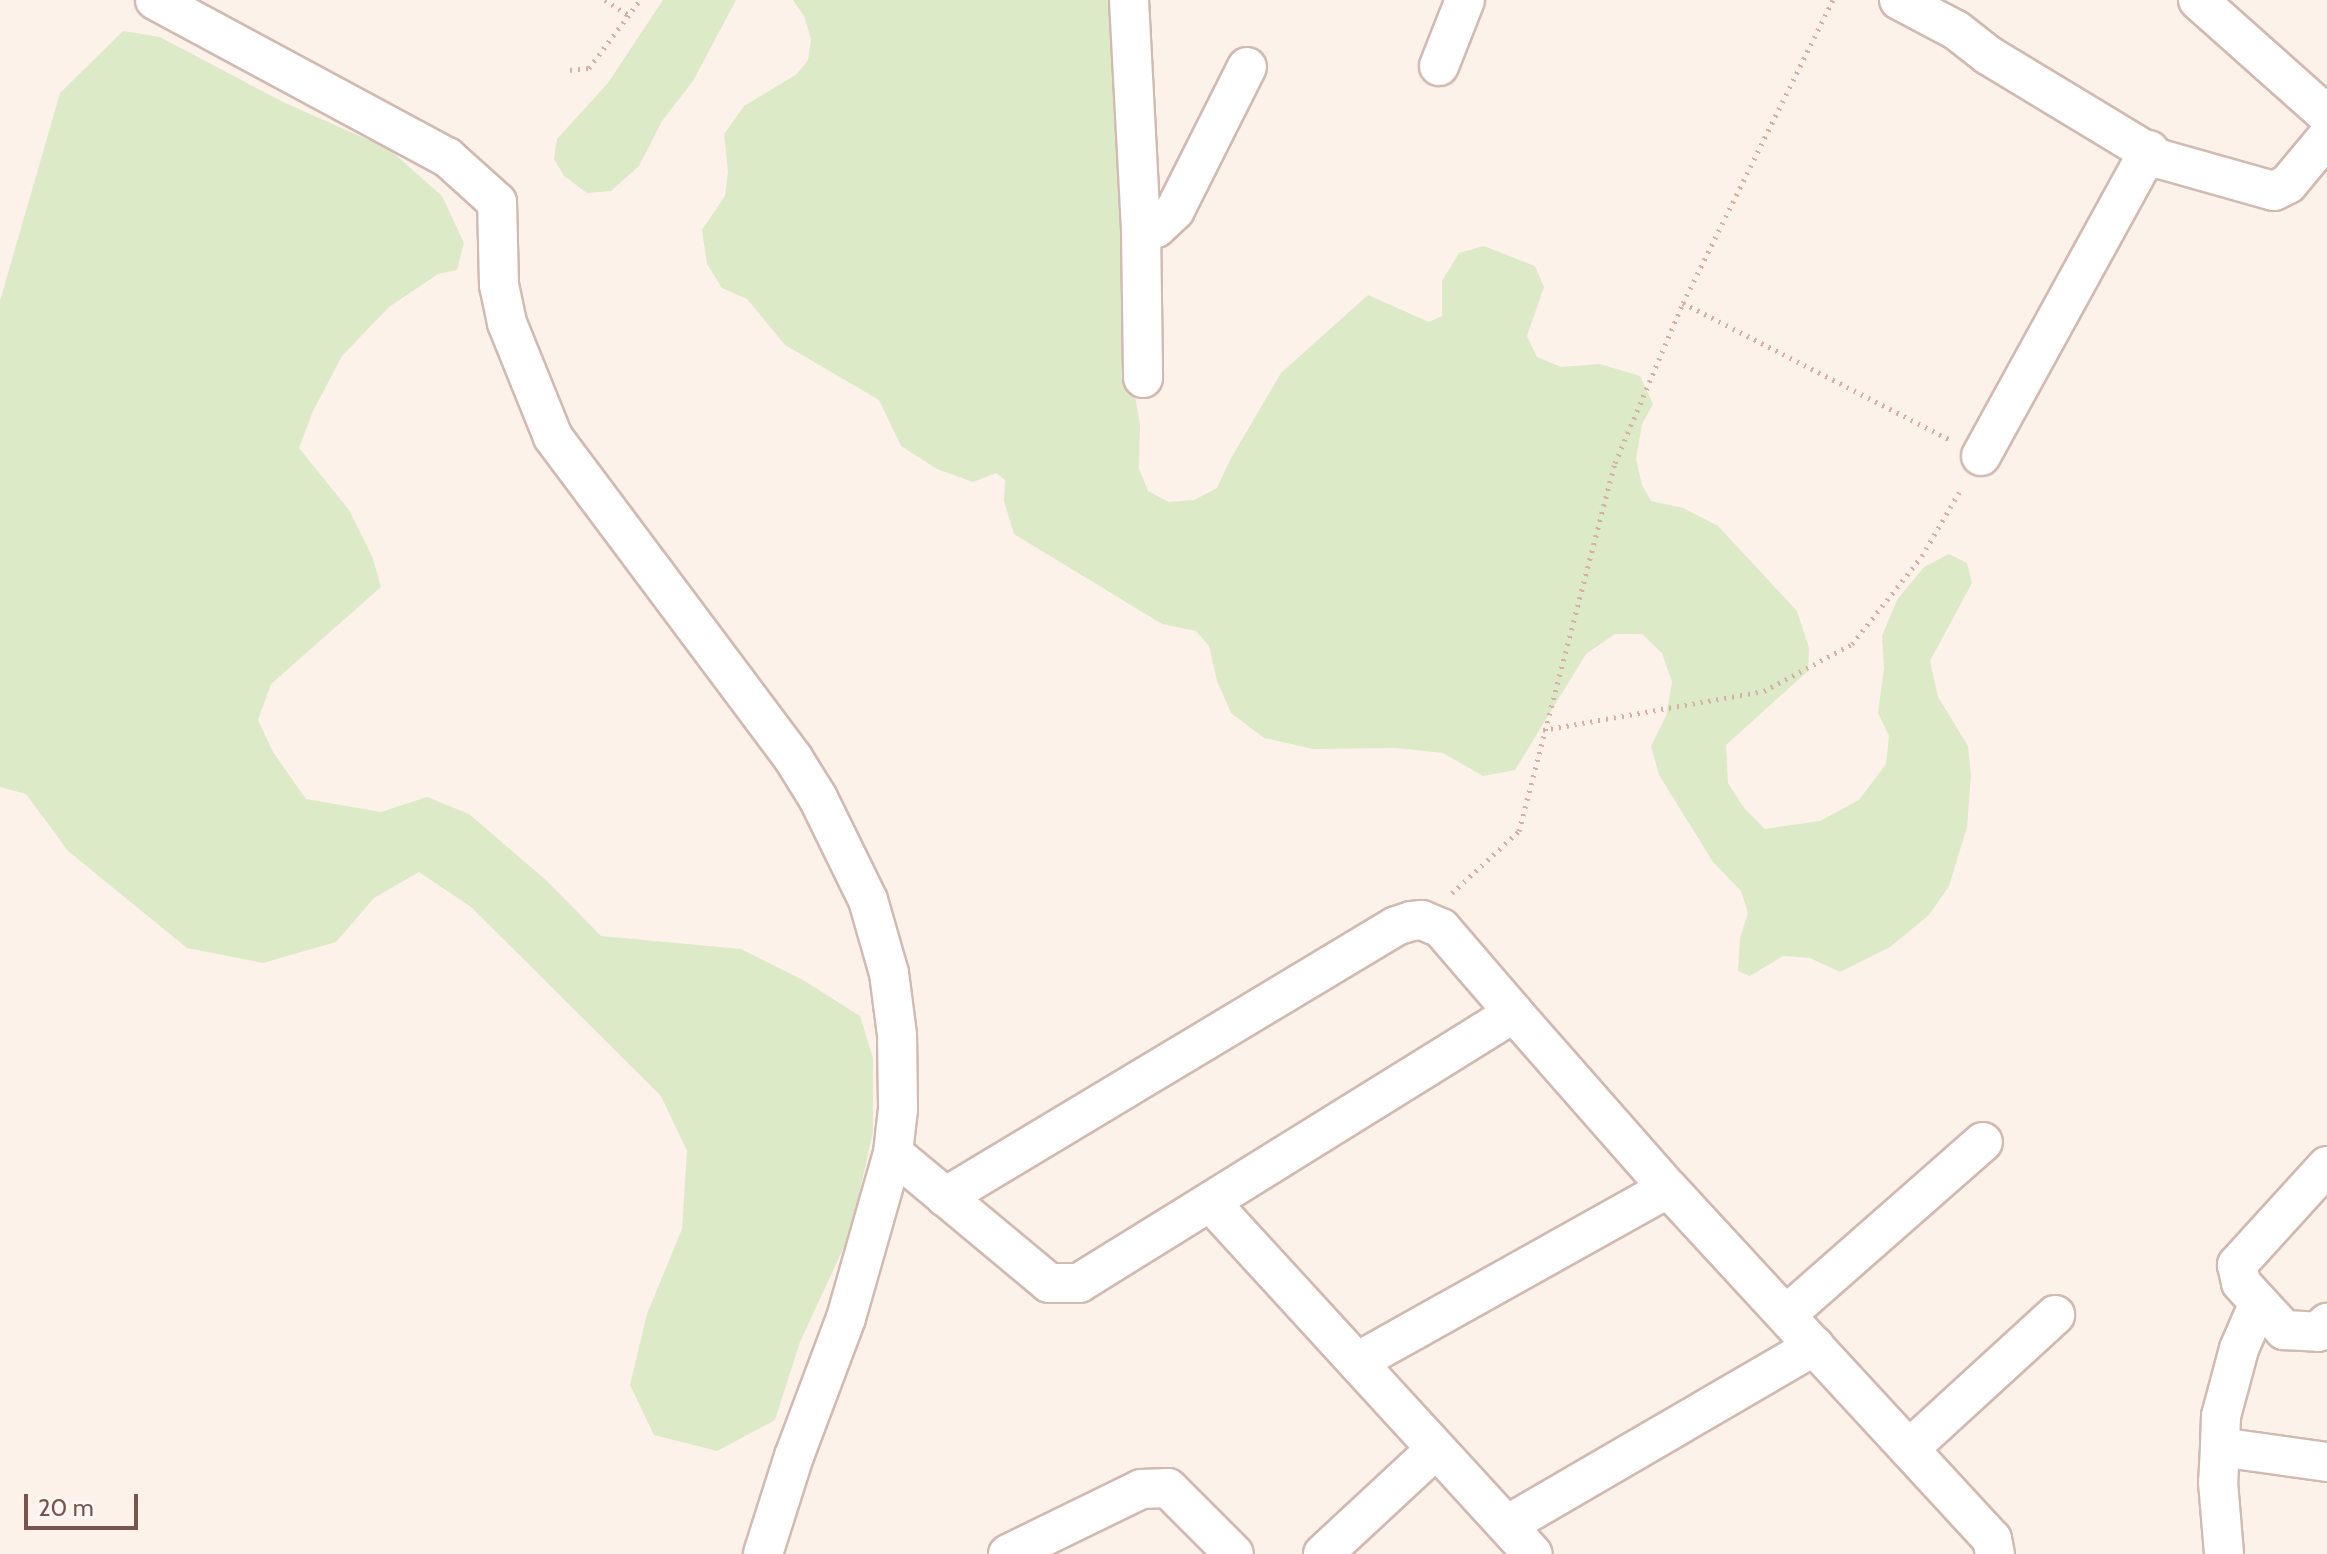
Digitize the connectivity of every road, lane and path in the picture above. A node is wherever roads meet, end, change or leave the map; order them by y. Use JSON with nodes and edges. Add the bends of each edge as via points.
{"nodes":[{"id":1,"x":155,"y":0,"type":"edge"},
{"id":2,"x":605,"y":0,"type":"edge"},
{"id":3,"x":640,"y":0,"type":"edge"},
{"id":4,"x":1129,"y":0,"type":"edge"},
{"id":5,"x":1465,"y":0,"type":"edge"},
{"id":6,"x":1833,"y":0,"type":"edge"},
{"id":7,"x":1899,"y":0,"type":"edge"},
{"id":8,"x":2198,"y":0,"type":"edge"},
{"id":9,"x":628,"y":15,"type":"junction"},
{"id":10,"x":1439,"y":66,"type":"dead end"},
{"id":11,"x":1247,"y":67,"type":"dead end"},
{"id":12,"x":570,"y":70,"type":"dead end"},
{"id":13,"x":2327,"y":115,"type":"edge"},
{"id":14,"x":2327,"y":137,"type":"edge"},
{"id":15,"x":2149,"y":150,"type":"junction"},
{"id":16,"x":1141,"y":229,"type":"junction"},
{"id":17,"x":1683,"y":303,"type":"junction"},
{"id":18,"x":1143,"y":378,"type":"dead end"},
{"id":19,"x":1981,"y":456,"type":"junction"},
{"id":20,"x":1543,"y":730,"type":"junction"},
{"id":21,"x":1422,"y":920,"type":"junction"},
{"id":22,"x":1514,"y":1013,"type":"junction"},
{"id":23,"x":1983,"y":1142,"type":"dead end"},
{"id":24,"x":893,"y":1153,"type":"junction"},
{"id":25,"x":2327,"y":1166,"type":"edge"},
{"id":26,"x":1668,"y":1188,"type":"junction"},
{"id":27,"x":945,"y":1197,"type":"junction"},
{"id":28,"x":1211,"y":1203,"type":"junction"},
{"id":29,"x":2258,"y":1305,"type":"junction"},
{"id":30,"x":1786,"y":1315,"type":"junction"},
{"id":31,"x":2055,"y":1315,"type":"dead end"},
{"id":32,"x":2327,"y":1323,"type":"edge"},
{"id":33,"x":1815,"y":1346,"type":"junction"},
{"id":34,"x":1357,"y":1362,"type":"junction"},
{"id":35,"x":2220,"y":1447,"type":"junction"},
{"id":36,"x":1910,"y":1448,"type":"junction"},
{"id":37,"x":1436,"y":1449,"type":"junction"},
{"id":38,"x":2327,"y":1462,"type":"edge"},
{"id":39,"x":1507,"y":1525,"type":"junction"},
{"id":40,"x":763,"y":1554,"type":"edge"},
{"id":41,"x":1008,"y":1554,"type":"edge"},
{"id":42,"x":1234,"y":1554,"type":"edge"},
{"id":43,"x":1323,"y":1554,"type":"edge"},
{"id":44,"x":1533,"y":1554,"type":"edge"},
{"id":45,"x":1995,"y":1554,"type":"edge"},
{"id":46,"x":2224,"y":1554,"type":"edge"}],
"edges":[{"from":1,"to":24,"type":"street","via":[[447,157],[497,202],[499,285],[507,323],[553,437],[793,758],[868,900],[889,973],[897,1035]]},
{"from":2,"to":9,"type":"path"},
{"from":3,"to":9,"type":"path"},
{"from":4,"to":16,"type":"street"},
{"from":5,"to":10,"type":"street"},
{"from":6,"to":17,"type":"path"},
{"from":7,"to":15,"type":"street"},
{"from":8,"to":13,"type":"street"},
{"from":9,"to":12,"type":"path","via":[[589,68]]},
{"from":11,"to":16,"type":"street","via":[[1175,210],[1156,228]]},
{"from":14,"to":15,"type":"street","via":[[2288,184],[2274,191],[2160,159]]},
{"from":15,"to":19,"type":"street"},
{"from":16,"to":18,"type":"street"},
{"from":17,"to":19,"type":"path"},
{"from":17,"to":20,"type":"path","via":[[1615,463]]},
{"from":19,"to":20,"type":"path","via":[[1922,556],[1852,644],[1764,691]]},
{"from":20,"to":21,"type":"path","via":[[1519,831],[1456,890],[1433,904]]},
{"from":21,"to":22,"type":"street","via":[[1441,928]]},
{"from":21,"to":27,"type":"street","via":[[1396,926]]},
{"from":22,"to":26,"type":"street"},
{"from":22,"to":28,"type":"street"},
{"from":23,"to":30,"type":"street"},
{"from":24,"to":27,"type":"street"},
{"from":24,"to":40,"type":"street","via":[[846,1318]]},
{"from":25,"to":29,"type":"street","via":[[2237,1265],[2241,1283]]},
{"from":26,"to":30,"type":"street"},
{"from":26,"to":34,"type":"street"},
{"from":27,"to":28,"type":"street","via":[[1049,1283],[1079,1283]]},
{"from":28,"to":34,"type":"street"},
{"from":29,"to":32,"type":"street","via":[[2284,1330],[2318,1332]]},
{"from":29,"to":35,"type":"street","via":[[2239,1349],[2221,1416]]},
{"from":30,"to":33,"type":"street"},
{"from":31,"to":36,"type":"street"},
{"from":33,"to":36,"type":"street"},
{"from":33,"to":39,"type":"street"},
{"from":34,"to":37,"type":"street"},
{"from":35,"to":38,"type":"street"},
{"from":35,"to":46,"type":"street"},
{"from":36,"to":45,"type":"street","via":[[1992,1539]]},
{"from":37,"to":39,"type":"street"},
{"from":37,"to":43,"type":"street"},
{"from":39,"to":44,"type":"street"},
{"from":41,"to":42,"type":"street","via":[[1141,1489],[1168,1488]]}]}
